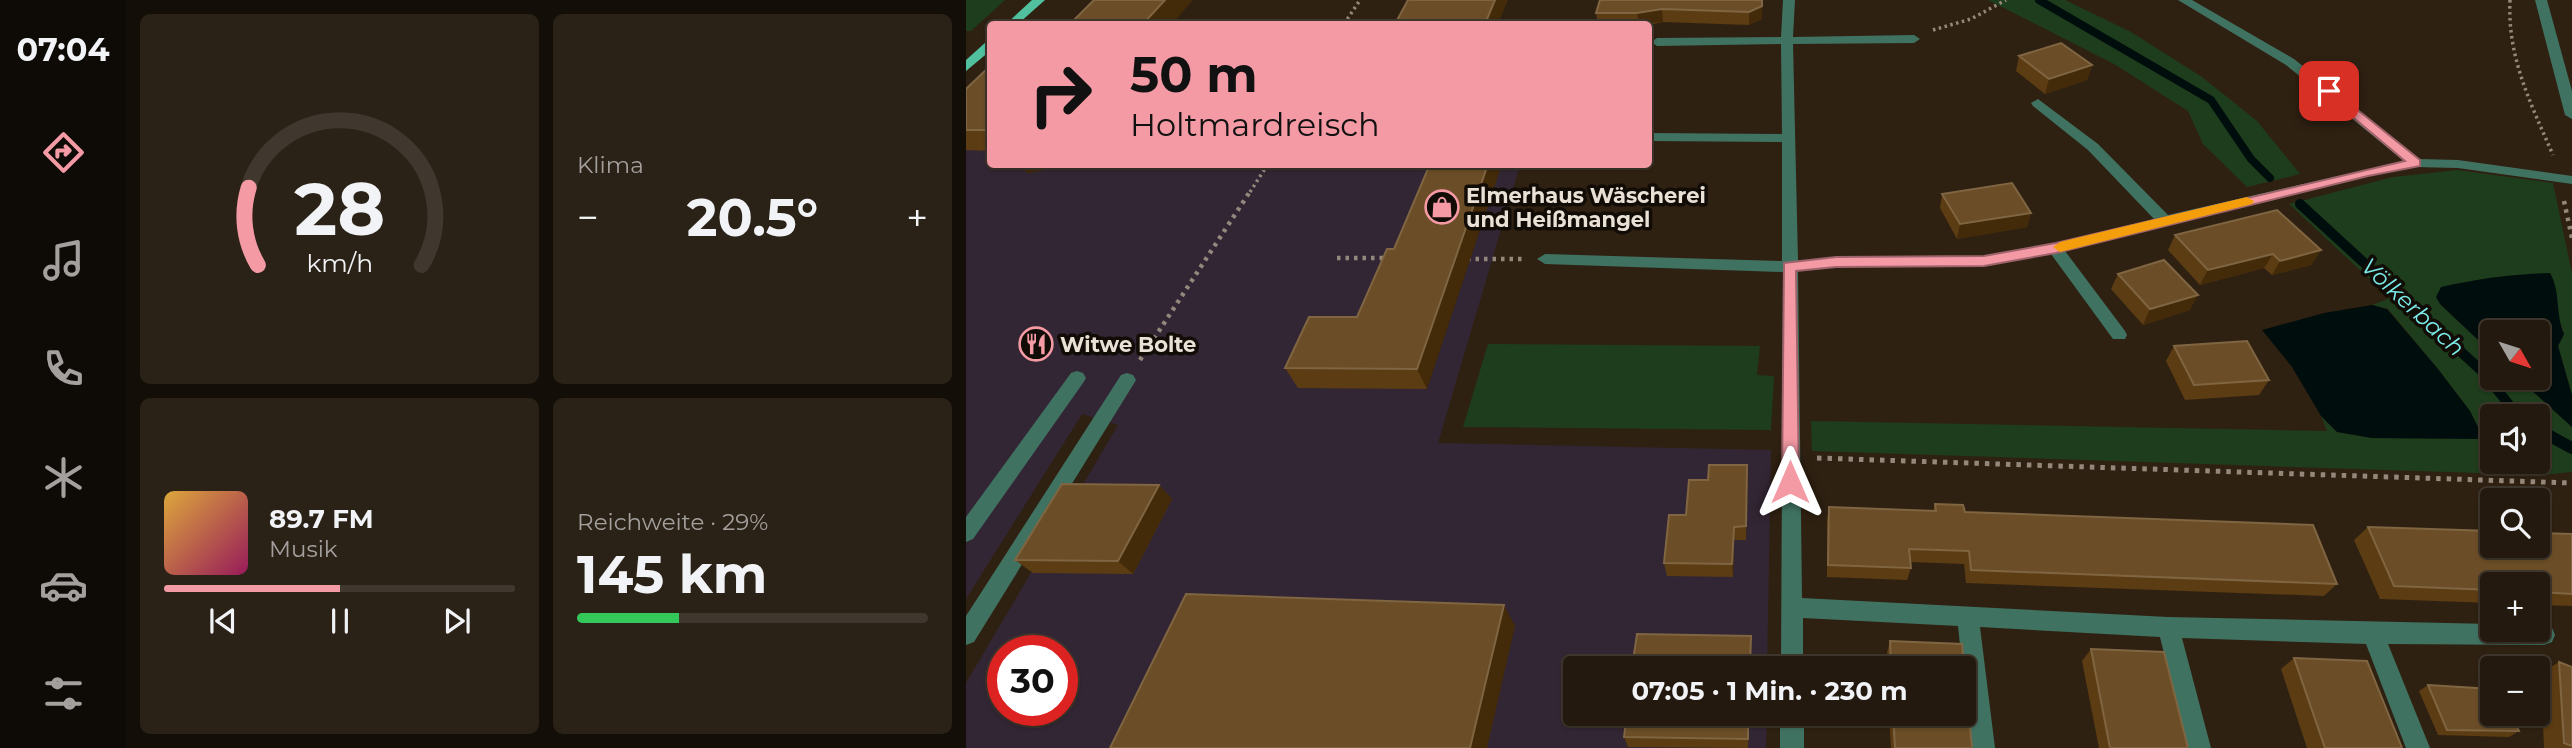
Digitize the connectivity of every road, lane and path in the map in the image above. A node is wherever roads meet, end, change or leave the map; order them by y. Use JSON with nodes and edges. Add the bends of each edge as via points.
{"nodes":[{"id":1,"x":1040,"y":0,"type":"edge"},
{"id":2,"x":1360,"y":0,"type":"edge"},
{"id":3,"x":1789,"y":0,"type":"edge"},
{"id":4,"x":2006,"y":0,"type":"edge"},
{"id":5,"x":2510,"y":0,"type":"edge"},
{"id":6,"x":2541,"y":0,"type":"edge"},
{"id":7,"x":2192,"y":1,"type":"edge"},
{"id":8,"x":1016,"y":21,"type":"edge"},
{"id":9,"x":1345,"y":21,"type":"edge"},
{"id":10,"x":1913,"y":39,"type":"joint"},
{"id":11,"x":1657,"y":42,"type":"dead end"},
{"id":12,"x":1787,"y":42,"type":"junction"},
{"id":13,"x":987,"y":48,"type":"edge"},
{"id":14,"x":966,"y":67,"type":"edge"},
{"id":15,"x":2038,"y":103,"type":"dead end"},
{"id":16,"x":2572,"y":115,"type":"edge"},
{"id":17,"x":1652,"y":137,"type":"edge"},
{"id":18,"x":1789,"y":138,"type":"junction"},
{"id":19,"x":2415,"y":163,"type":"junction"},
{"id":20,"x":1265,"y":168,"type":"edge"},
{"id":21,"x":2566,"y":179,"type":"edge"},
{"id":22,"x":2165,"y":221,"type":"junction"},
{"id":23,"x":2572,"y":238,"type":"edge"},
{"id":24,"x":2056,"y":248,"type":"junction"},
{"id":25,"x":1337,"y":258,"type":"dead end"},
{"id":26,"x":1392,"y":258,"type":"edge"},
{"id":27,"x":1462,"y":259,"type":"edge"},
{"id":28,"x":1545,"y":259,"type":"joint"},
{"id":29,"x":1789,"y":267,"type":"junction"},
{"id":30,"x":2119,"y":335,"type":"dead end"},
{"id":31,"x":1077,"y":378,"type":"dead end"},
{"id":32,"x":1127,"y":380,"type":"joint"},
{"id":33,"x":1790,"y":457,"type":"junction"},
{"id":34,"x":2572,"y":483,"type":"edge"},
{"id":35,"x":966,"y":533,"type":"edge"},
{"id":36,"x":1792,"y":607,"type":"junction"},
{"id":37,"x":1968,"y":617,"type":"junction"},
{"id":38,"x":2168,"y":627,"type":"junction"},
{"id":39,"x":2373,"y":634,"type":"junction"},
{"id":40,"x":966,"y":635,"type":"edge"},
{"id":41,"x":2480,"y":635,"type":"edge"},
{"id":42,"x":1792,"y":656,"type":"edge"},
{"id":43,"x":1792,"y":726,"type":"edge"},
{"id":44,"x":1792,"y":748,"type":"edge"},
{"id":45,"x":1983,"y":748,"type":"edge"},
{"id":46,"x":2199,"y":748,"type":"edge"},
{"id":47,"x":2418,"y":748,"type":"edge"}],
"edges":[{"from":1,"to":8,"type":"main road"},
{"from":2,"to":9,"type":"path"},
{"from":3,"to":12,"type":"street"},
{"from":4,"to":10,"type":"path","via":[[1971,19]]},
{"from":5,"to":21,"type":"path","via":[[2508,29],[2516,64]]},
{"from":6,"to":16,"type":"street"},
{"from":7,"to":19,"type":"street","via":[[2290,62]]},
{"from":10,"to":12,"type":"street"},
{"from":11,"to":12,"type":"street"},
{"from":12,"to":18,"type":"street"},
{"from":13,"to":14,"type":"main road"},
{"from":15,"to":22,"type":"street","via":[[2093,147]]},
{"from":17,"to":18,"type":"street"},
{"from":18,"to":29,"type":"street"},
{"from":19,"to":21,"type":"street","via":[[2458,164]]},
{"from":19,"to":22,"type":"street"},
{"from":20,"to":32,"type":"path"},
{"from":21,"to":23,"type":"path"},
{"from":22,"to":24,"type":"street"},
{"from":24,"to":29,"type":"street","via":[[1984,261],[1836,262]]},
{"from":24,"to":30,"type":"street"},
{"from":25,"to":26,"type":"path"},
{"from":27,"to":28,"type":"path"},
{"from":28,"to":29,"type":"street"},
{"from":29,"to":33,"type":"street"},
{"from":31,"to":35,"type":"street"},
{"from":32,"to":40,"type":"street"},
{"from":33,"to":34,"type":"path"},
{"from":33,"to":36,"type":"street"},
{"from":36,"to":37,"type":"street"},
{"from":36,"to":42,"type":"street"},
{"from":37,"to":38,"type":"street"},
{"from":37,"to":45,"type":"street"},
{"from":38,"to":39,"type":"street"},
{"from":38,"to":46,"type":"street"},
{"from":39,"to":41,"type":"street"},
{"from":39,"to":47,"type":"street"},
{"from":43,"to":44,"type":"street"}]}
